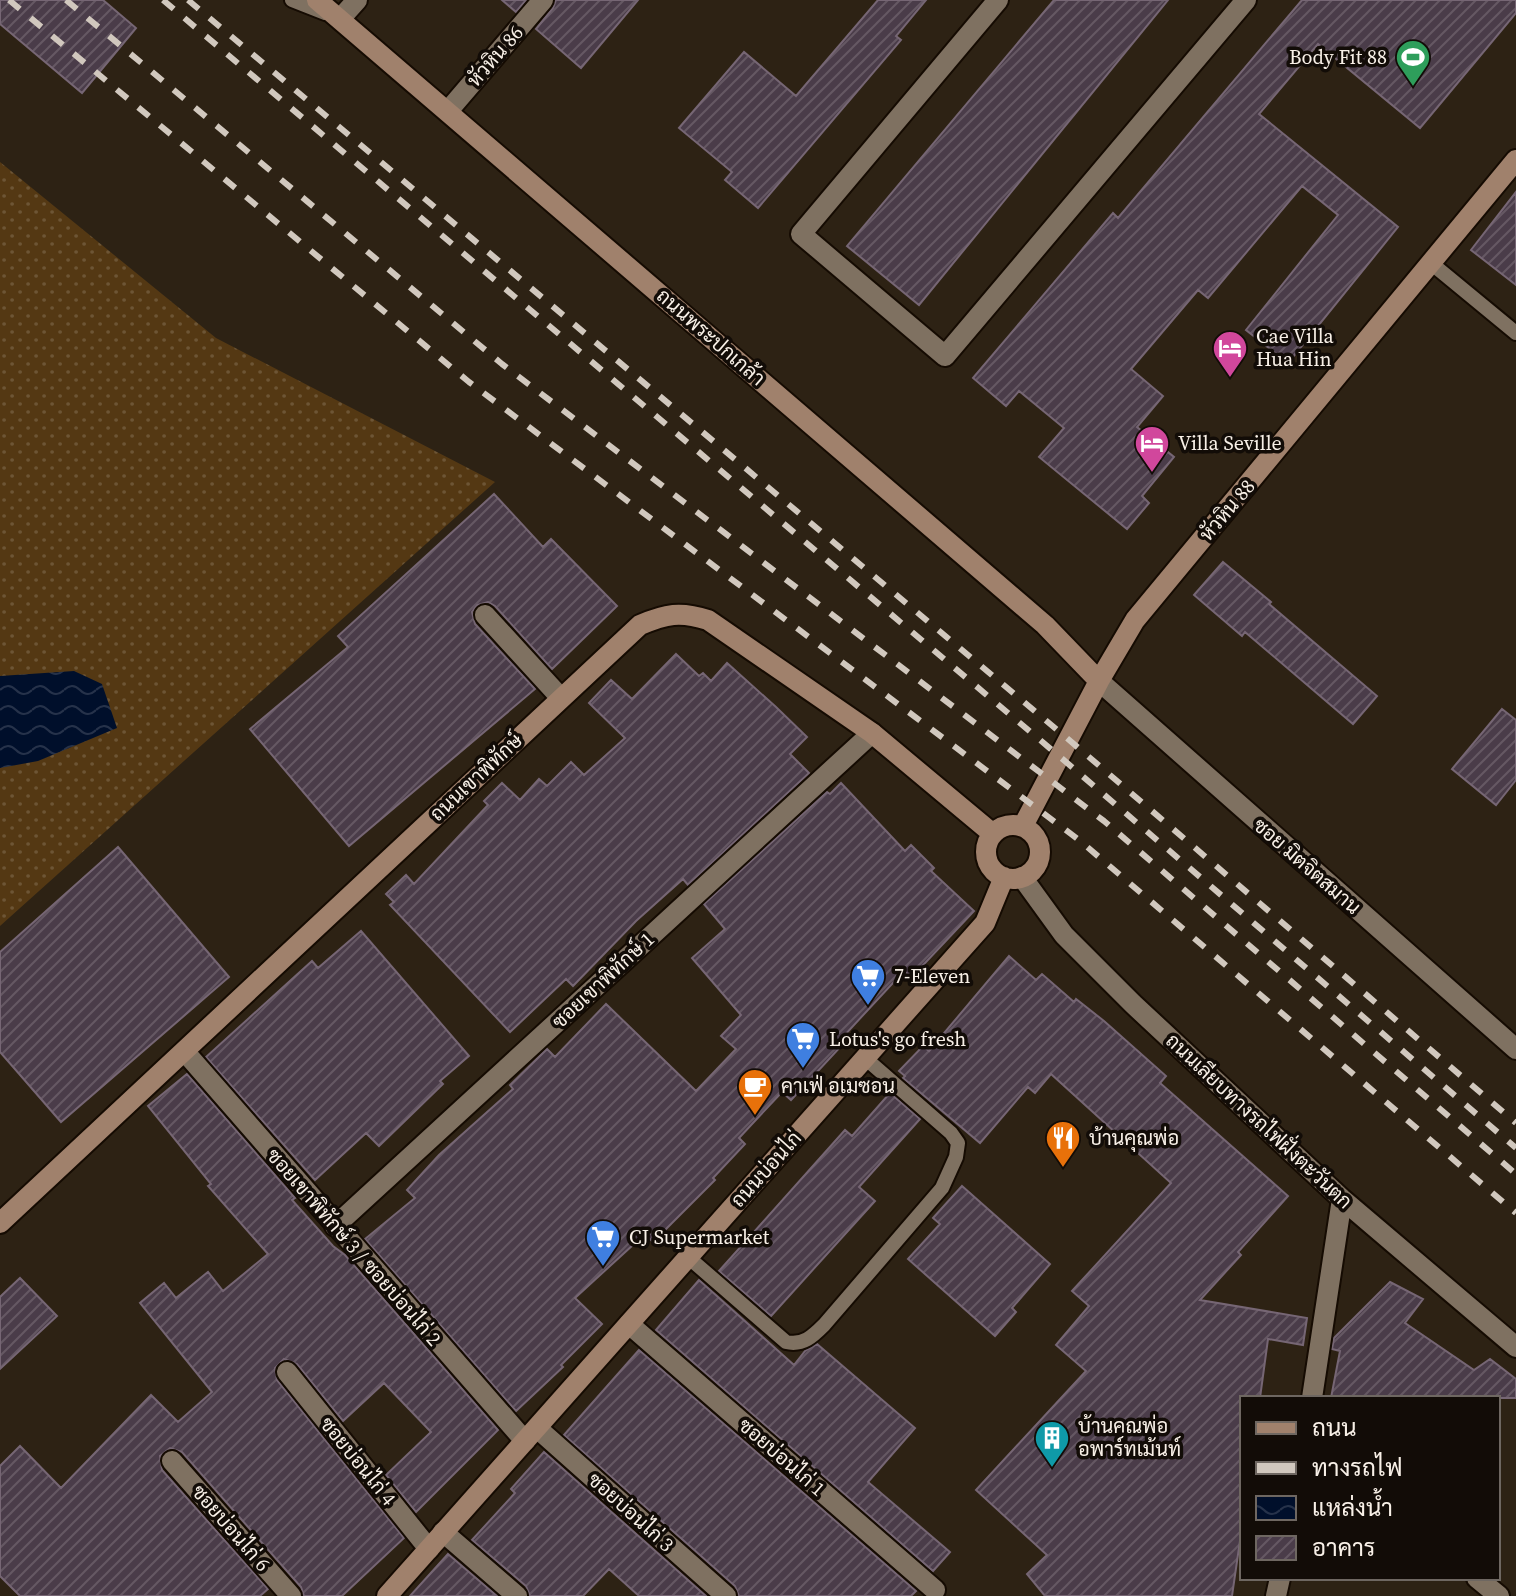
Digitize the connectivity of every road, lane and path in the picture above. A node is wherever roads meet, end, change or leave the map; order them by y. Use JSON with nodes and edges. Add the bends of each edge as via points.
{"nodes":[{"id":1,"x":292,"y":0,"type":"edge"},
{"id":2,"x":317,"y":0,"type":"edge"},
{"id":3,"x":357,"y":0,"type":"edge"},
{"id":4,"x":543,"y":0,"type":"edge"},
{"id":5,"x":998,"y":0,"type":"edge"},
{"id":6,"x":1246,"y":0,"type":"edge"},
{"id":7,"x":340,"y":19,"type":"junction"},
{"id":8,"x":448,"y":111,"type":"junction"},
{"id":9,"x":1516,"y":160,"type":"edge"},
{"id":10,"x":1431,"y":263,"type":"junction"},
{"id":11,"x":1516,"y":333,"type":"edge"},
{"id":12,"x":485,"y":615,"type":"dead end"},
{"id":13,"x":1099,"y":681,"type":"junction"},
{"id":14,"x":560,"y":697,"type":"junction"},
{"id":15,"x":872,"y":733,"type":"junction"},
{"id":16,"x":1023,"y":826,"type":"junction"},
{"id":17,"x":993,"y":834,"type":"junction"},
{"id":18,"x":1013,"y":877,"type":"junction"},
{"id":19,"x":1516,"y":1049,"type":"edge"},
{"id":20,"x":185,"y":1052,"type":"junction"},
{"id":21,"x":865,"y":1058,"type":"junction"},
{"id":22,"x":1342,"y":1199,"type":"junction"},
{"id":23,"x":0,"y":1223,"type":"edge"},
{"id":24,"x":335,"y":1226,"type":"junction"},
{"id":25,"x":688,"y":1257,"type":"junction"},
{"id":26,"x":629,"y":1324,"type":"junction"},
{"id":27,"x":1516,"y":1347,"type":"edge"},
{"id":28,"x":287,"y":1372,"type":"dead end"},
{"id":29,"x":1312,"y":1396,"type":"edge"},
{"id":30,"x":531,"y":1434,"type":"junction"},
{"id":31,"x":172,"y":1461,"type":"dead end"},
{"id":32,"x":443,"y":1532,"type":"junction"},
{"id":33,"x":429,"y":1549,"type":"junction"},
{"id":34,"x":1479,"y":1580,"type":"edge"},
{"id":35,"x":935,"y":1590,"type":"dead end"},
{"id":36,"x":291,"y":1596,"type":"edge"},
{"id":37,"x":387,"y":1596,"type":"edge"},
{"id":38,"x":517,"y":1596,"type":"edge"},
{"id":39,"x":726,"y":1596,"type":"edge"},
{"id":40,"x":1499,"y":1596,"type":"edge"}],
"edges":[{"from":1,"to":7,"type":"lane"},
{"from":2,"to":7,"type":"street","name":"ถนนพระปกเกล้า"},
{"from":3,"to":7,"type":"street"},
{"from":4,"to":8,"type":"street","name":"หัวหิน 86"},
{"from":5,"to":6,"type":"street","via":[[801,234],[945,356]]},
{"from":7,"to":8,"type":"street","name":"ถนนพระปกเกล้า"},
{"from":8,"to":13,"type":"street","name":"ถนนพระปกเกล้า","via":[[1045,625]]},
{"from":9,"to":10,"type":"street","name":"หัวหิน 88"},
{"from":10,"to":11,"type":"lane"},
{"from":10,"to":13,"type":"street","name":"หัวหิน 88","via":[[1135,620]]},
{"from":12,"to":14,"type":"street"},
{"from":13,"to":16,"type":"street","name":"หัวหิน 88"},
{"from":13,"to":19,"type":"street","name":"ซอย มิตจิตสมาน"},
{"from":14,"to":15,"type":"street","name":"ถนนเขาพิทักษ์","via":[[640,625],[667,614],[693,615],[708,620]]},
{"from":14,"to":20,"type":"street","name":"ถนนเขาพิทักษ์"},
{"from":15,"to":17,"type":"street","name":"ถนนเขาพิทักษ์"},
{"from":15,"to":24,"type":"street","name":"ซอยเขาพิทักษ์ 1"},
{"from":16,"to":17,"type":"street","via":[[1007,826]]},
{"from":16,"to":18,"type":"street","via":[[1040,849],[1037,864]]},
{"from":17,"to":18,"type":"street","via":[[986,847],[988,862]]},
{"from":18,"to":21,"type":"street","name":"ถนนบ่อนไก่","via":[[985,923]]},
{"from":18,"to":22,"type":"street","name":"ถนนเลียบทางรถไฟฝั่งตะวันตก","via":[[1133,1004]]},
{"from":20,"to":23,"type":"street","name":"ถนนเขาพิทักษ์"},
{"from":20,"to":24,"type":"street","name":"ซอยเขาพิทักษ์ 3 / ซอยบ่อนไก่ 2"},
{"from":21,"to":25,"type":"street","name":"ถนนบ่อนไก่"},
{"from":21,"to":25,"type":"lane","via":[[951,1133],[958,1143],[956,1157],[942,1188],[824,1325],[810,1339],[786,1342]]},
{"from":22,"to":27,"type":"street","name":"ถนนเลียบทางรถไฟฝั่งตะวันตก"},
{"from":22,"to":29,"type":"street"},
{"from":24,"to":30,"type":"street","name":"ซอยเขาพิทักษ์ 3 / ซอยบ่อนไก่ 2"},
{"from":25,"to":26,"type":"street","name":"ถนนบ่อนไก่"},
{"from":26,"to":30,"type":"street","name":"ถนนบ่อนไก่"},
{"from":26,"to":35,"type":"street","name":"ซอยบ่อนไก่ 1"},
{"from":28,"to":33,"type":"street","name":"ซอยบ่อนไก่ 4"},
{"from":30,"to":32,"type":"street","name":"ถนนบ่อนไก่"},
{"from":30,"to":39,"type":"street","name":"ซอยบ่อนไก่ 3"},
{"from":31,"to":36,"type":"street","name":"ซอยบ่อนไก่ 6"},
{"from":32,"to":33,"type":"street","name":"ถนนบ่อนไก่"},
{"from":32,"to":38,"type":"street"},
{"from":33,"to":37,"type":"street","name":"ถนนบ่อนไก่"},
{"from":34,"to":40,"type":"street"}]}
